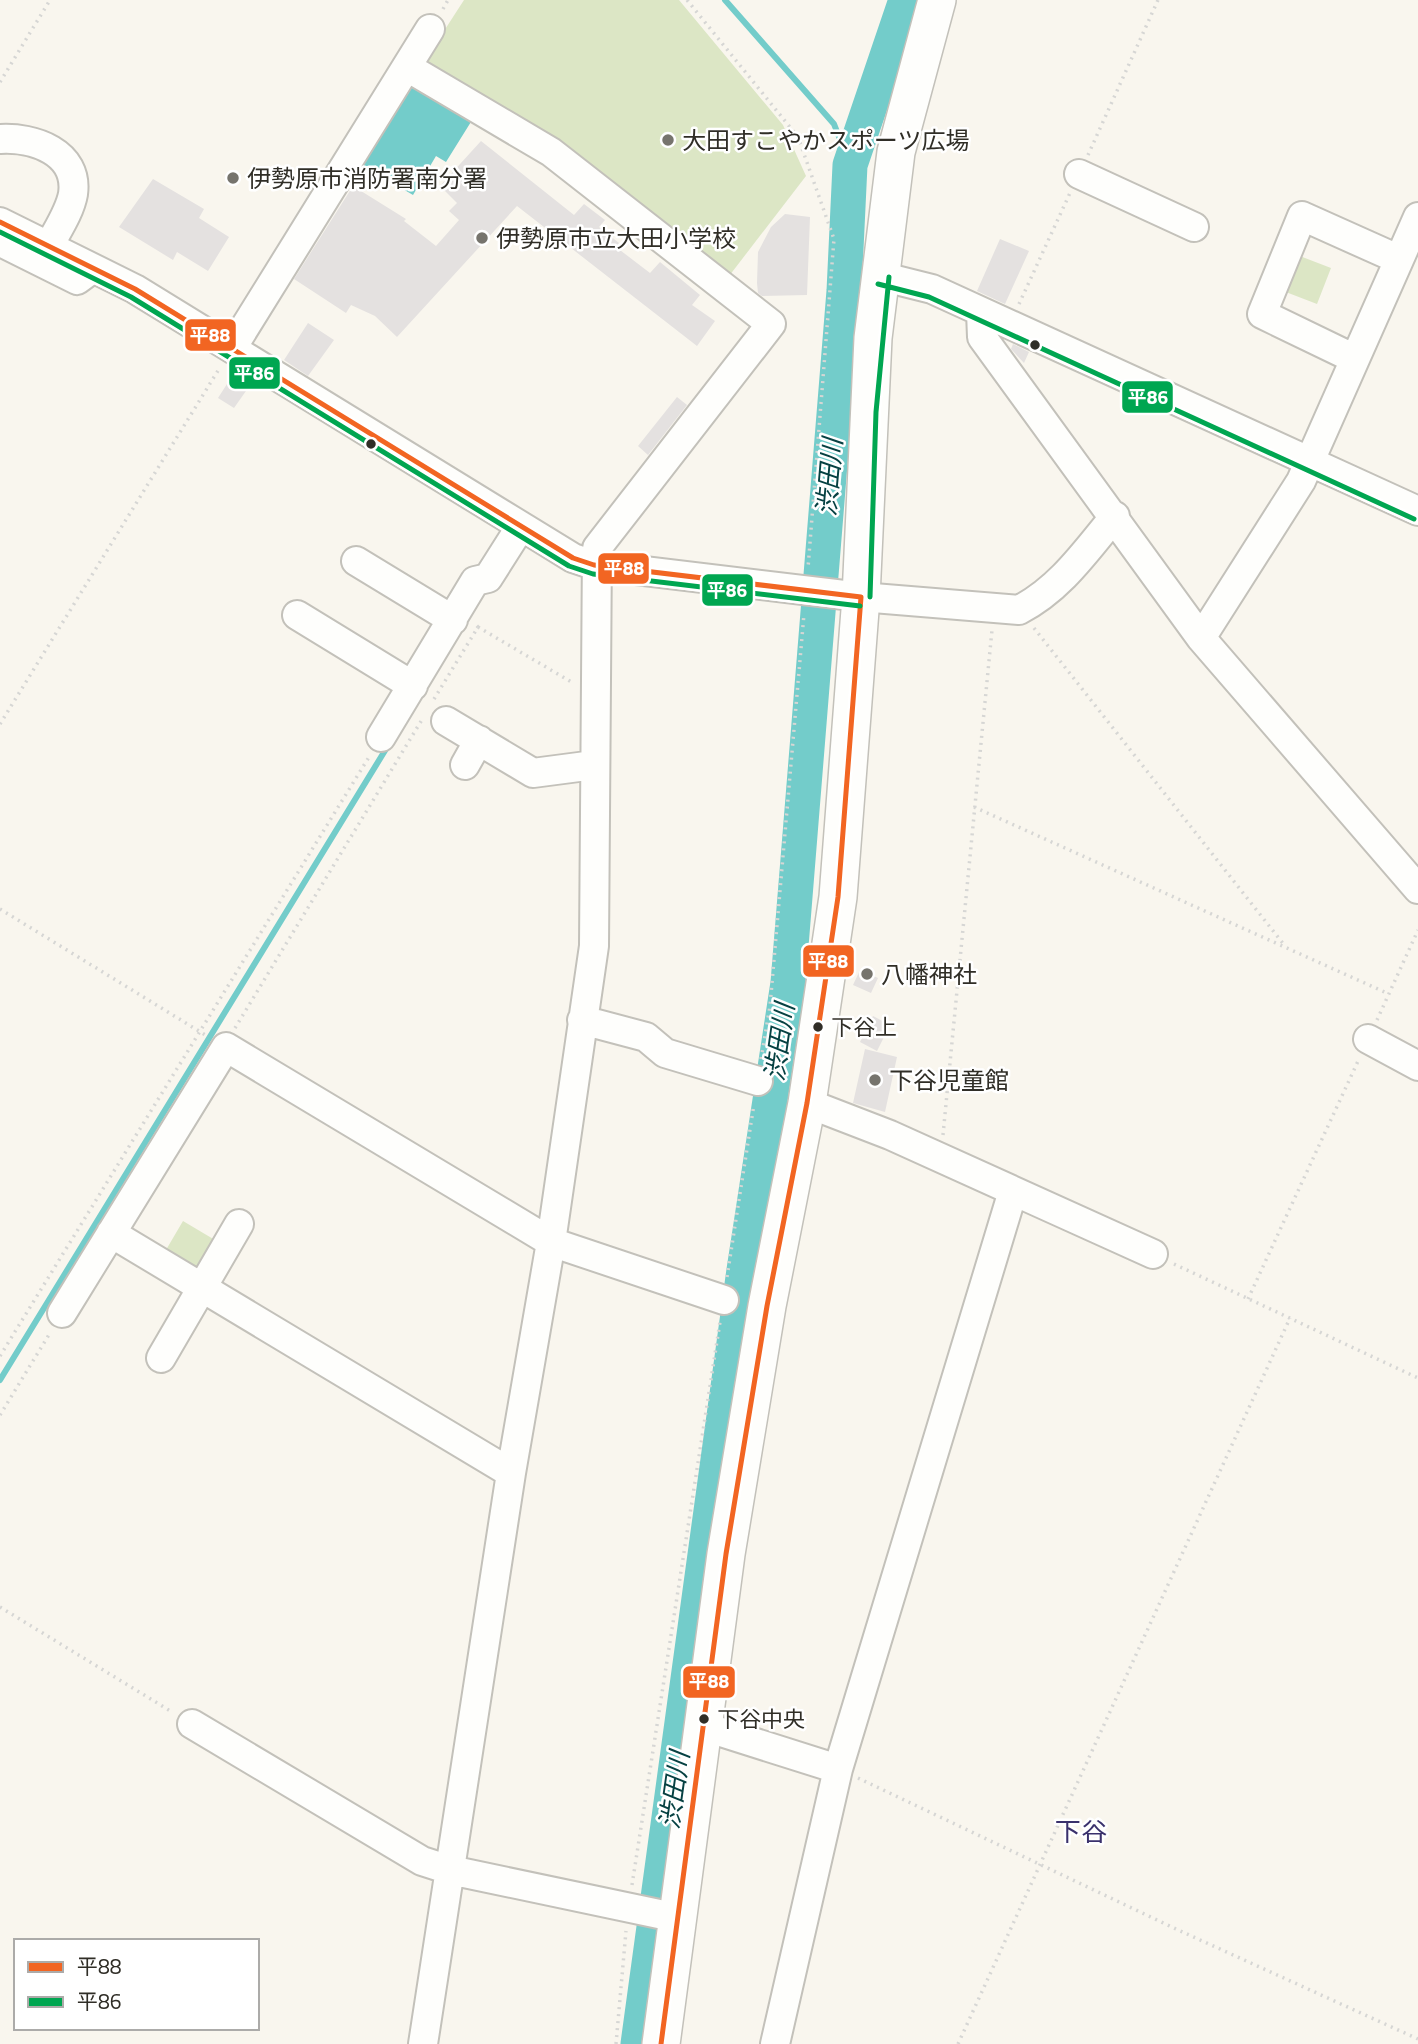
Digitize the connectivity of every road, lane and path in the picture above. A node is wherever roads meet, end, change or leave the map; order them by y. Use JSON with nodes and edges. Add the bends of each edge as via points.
{"nodes":[{"id":1,"x":50,"y":0,"type":"edge"},
{"id":2,"x":687,"y":0,"type":"edge"},
{"id":3,"x":937,"y":0,"type":"edge"},
{"id":4,"x":430,"y":29,"type":"dead end"},
{"id":5,"x":407,"y":67,"type":"junction"},
{"id":6,"x":0,"y":82,"type":"edge"},
{"id":7,"x":0,"y":139,"type":"edge"},
{"id":8,"x":1079,"y":174,"type":"dead end"},
{"id":9,"x":1418,"y":217,"type":"edge"},
{"id":10,"x":0,"y":222,"type":"edge"},
{"id":11,"x":1194,"y":227,"type":"dead end"},
{"id":12,"x":0,"y":241,"type":"edge"},
{"id":13,"x":50,"y":244,"type":"junction"},
{"id":14,"x":1398,"y":259,"type":"junction"},
{"id":15,"x":95,"y":268,"type":"junction"},
{"id":16,"x":880,"y":276,"type":"junction"},
{"id":17,"x":981,"y":312,"type":"junction"},
{"id":18,"x":232,"y":348,"type":"junction"},
{"id":19,"x":1353,"y":358,"type":"junction"},
{"id":20,"x":1307,"y":460,"type":"junction"},
{"id":21,"x":1418,"y":511,"type":"edge"},
{"id":22,"x":1115,"y":516,"type":"junction"},
{"id":23,"x":521,"y":526,"type":"junction"},
{"id":24,"x":356,"y":561,"type":"dead end"},
{"id":25,"x":594,"y":565,"type":"junction"},
{"id":26,"x":809,"y":592,"type":"junction"},
{"id":27,"x":851,"y":596,"type":"junction"},
{"id":28,"x":1007,"y":609,"type":"junction"},
{"id":29,"x":297,"y":614,"type":"dead end"},
{"id":30,"x":463,"y":620,"type":"junction"},
{"id":31,"x":1201,"y":638,"type":"junction"},
{"id":32,"x":413,"y":686,"type":"junction"},
{"id":33,"x":594,"y":695,"type":"junction"},
{"id":34,"x":446,"y":721,"type":"dead end"},
{"id":35,"x":0,"y":724,"type":"edge"},
{"id":36,"x":382,"y":737,"type":"joint"},
{"id":37,"x":479,"y":740,"type":"junction"},
{"id":38,"x":465,"y":765,"type":"dead end"},
{"id":39,"x":594,"y":765,"type":"junction"},
{"id":40,"x":974,"y":807,"type":"junction"},
{"id":41,"x":1418,"y":889,"type":"edge"},
{"id":42,"x":0,"y":909,"type":"edge"},
{"id":43,"x":1418,"y":930,"type":"edge"},
{"id":44,"x":1286,"y":947,"type":"junction"},
{"id":45,"x":1389,"y":994,"type":"junction"},
{"id":46,"x":582,"y":1020,"type":"junction"},
{"id":47,"x":201,"y":1032,"type":"junction"},
{"id":48,"x":1368,"y":1039,"type":"junction"},
{"id":49,"x":226,"y":1047,"type":"junction"},
{"id":50,"x":1418,"y":1066,"type":"edge"},
{"id":51,"x":758,"y":1081,"type":"junction"},
{"id":52,"x":807,"y":1103,"type":"junction"},
{"id":53,"x":941,"y":1158,"type":"junction"},
{"id":54,"x":1013,"y":1191,"type":"junction"},
{"id":55,"x":239,"y":1224,"type":"dead end"},
{"id":56,"x":111,"y":1233,"type":"junction"},
{"id":57,"x":551,"y":1242,"type":"junction"},
{"id":58,"x":1153,"y":1254,"type":"joint"},
{"id":59,"x":203,"y":1287,"type":"junction"},
{"id":60,"x":1248,"y":1299,"type":"junction"},
{"id":61,"x":724,"y":1300,"type":"junction"},
{"id":62,"x":62,"y":1313,"type":"joint"},
{"id":63,"x":1290,"y":1318,"type":"junction"},
{"id":64,"x":0,"y":1356,"type":"edge"},
{"id":65,"x":161,"y":1358,"type":"dead end"},
{"id":66,"x":1418,"y":1378,"type":"edge"},
{"id":67,"x":0,"y":1415,"type":"edge"},
{"id":68,"x":510,"y":1473,"type":"junction"},
{"id":69,"x":0,"y":1607,"type":"edge"},
{"id":70,"x":192,"y":1724,"type":"joint"},
{"id":71,"x":702,"y":1726,"type":"junction"},
{"id":72,"x":838,"y":1769,"type":"junction"},
{"id":73,"x":1042,"y":1863,"type":"junction"},
{"id":74,"x":450,"y":1870,"type":"junction"},
{"id":75,"x":629,"y":1907,"type":"junction"},
{"id":76,"x":678,"y":1918,"type":"junction"},
{"id":77,"x":1418,"y":2039,"type":"edge"},
{"id":78,"x":423,"y":2044,"type":"edge"},
{"id":79,"x":616,"y":2044,"type":"edge"},
{"id":80,"x":660,"y":2044,"type":"edge"},
{"id":81,"x":775,"y":2044,"type":"edge"},
{"id":82,"x":958,"y":2044,"type":"edge"}],
"edges":[{"from":1,"to":6,"type":"path"},
{"from":2,"to":26,"type":"path","via":[[798,137],[834,239]]},
{"from":3,"to":16,"type":"main road","via":[[897,152]]},
{"from":4,"to":5,"type":"street"},
{"from":5,"to":18,"type":"street"},
{"from":5,"to":25,"type":"street","via":[[551,152],[771,324],[597,548]]},
{"from":7,"to":13,"type":"street","via":[[47,146],[71,176],[71,200]]},
{"from":8,"to":11,"type":"street"},
{"from":9,"to":14,"type":"street"},
{"from":10,"to":13,"type":"street"},
{"from":12,"to":15,"type":"street","via":[[77,280]]},
{"from":13,"to":15,"type":"street"},
{"from":14,"to":19,"type":"street"},
{"from":14,"to":19,"type":"street","via":[[1302,216],[1262,314]]},
{"from":15,"to":18,"type":"street"},
{"from":16,"to":17,"type":"street","via":[[932,289]]},
{"from":16,"to":27,"type":"main road"},
{"from":17,"to":20,"type":"street"},
{"from":17,"to":22,"type":"street","via":[[982,337]]},
{"from":18,"to":23,"type":"street"},
{"from":18,"to":35,"type":"path"},
{"from":19,"to":20,"type":"street"},
{"from":20,"to":21,"type":"street"},
{"from":20,"to":31,"type":"street","via":[[1301,481]]},
{"from":22,"to":28,"type":"street","via":[[1041,598]]},
{"from":22,"to":31,"type":"street"},
{"from":23,"to":25,"type":"street","via":[[573,558]]},
{"from":23,"to":30,"type":"street","via":[[488,578],[475,581]]},
{"from":24,"to":30,"type":"street"},
{"from":25,"to":26,"type":"street"},
{"from":25,"to":33,"type":"street"},
{"from":26,"to":27,"type":"street"},
{"from":26,"to":51,"type":"path","via":[[770,1006]]},
{"from":27,"to":28,"type":"street"},
{"from":27,"to":52,"type":"main road","via":[[838,897]]},
{"from":28,"to":40,"type":"path"},
{"from":28,"to":44,"type":"path"},
{"from":29,"to":32,"type":"street"},
{"from":30,"to":32,"type":"street"},
{"from":30,"to":33,"type":"path"},
{"from":30,"to":49,"type":"path"},
{"from":31,"to":41,"type":"street"},
{"from":32,"to":36,"type":"street"},
{"from":33,"to":39,"type":"street"},
{"from":34,"to":37,"type":"street"},
{"from":36,"to":47,"type":"path"},
{"from":37,"to":38,"type":"street"},
{"from":37,"to":39,"type":"street","via":[[524,783]]},
{"from":39,"to":46,"type":"street","via":[[594,946]]},
{"from":40,"to":44,"type":"path"},
{"from":40,"to":53,"type":"path"},
{"from":42,"to":47,"type":"path"},
{"from":43,"to":45,"type":"path"},
{"from":44,"to":45,"type":"path"},
{"from":45,"to":48,"type":"path"},
{"from":46,"to":51,"type":"street","via":[[646,1037],[665,1053]]},
{"from":46,"to":57,"type":"street"},
{"from":47,"to":49,"type":"path"},
{"from":47,"to":64,"type":"path"},
{"from":48,"to":50,"type":"street"},
{"from":48,"to":60,"type":"path"},
{"from":49,"to":56,"type":"street"},
{"from":49,"to":57,"type":"street"},
{"from":51,"to":61,"type":"path"},
{"from":52,"to":53,"type":"street"},
{"from":52,"to":71,"type":"main road","via":[[767,1306]]},
{"from":53,"to":54,"type":"street"},
{"from":54,"to":58,"type":"street"},
{"from":54,"to":72,"type":"street"},
{"from":55,"to":59,"type":"street"},
{"from":56,"to":59,"type":"street"},
{"from":56,"to":62,"type":"street"},
{"from":57,"to":61,"type":"street"},
{"from":57,"to":68,"type":"street"},
{"from":58,"to":60,"type":"path"},
{"from":59,"to":65,"type":"street"},
{"from":59,"to":68,"type":"street"},
{"from":60,"to":63,"type":"path"},
{"from":61,"to":75,"type":"path"},
{"from":62,"to":67,"type":"path"},
{"from":63,"to":66,"type":"path"},
{"from":63,"to":73,"type":"path"},
{"from":68,"to":74,"type":"street"},
{"from":69,"to":70,"type":"path"},
{"from":70,"to":74,"type":"street","via":[[422,1861]]},
{"from":71,"to":72,"type":"street"},
{"from":71,"to":76,"type":"main road"},
{"from":72,"to":73,"type":"path"},
{"from":72,"to":81,"type":"street"},
{"from":73,"to":77,"type":"path"},
{"from":73,"to":82,"type":"path"},
{"from":74,"to":75,"type":"street"},
{"from":74,"to":78,"type":"street"},
{"from":75,"to":76,"type":"street"},
{"from":75,"to":79,"type":"path"},
{"from":76,"to":80,"type":"main road"}]}
